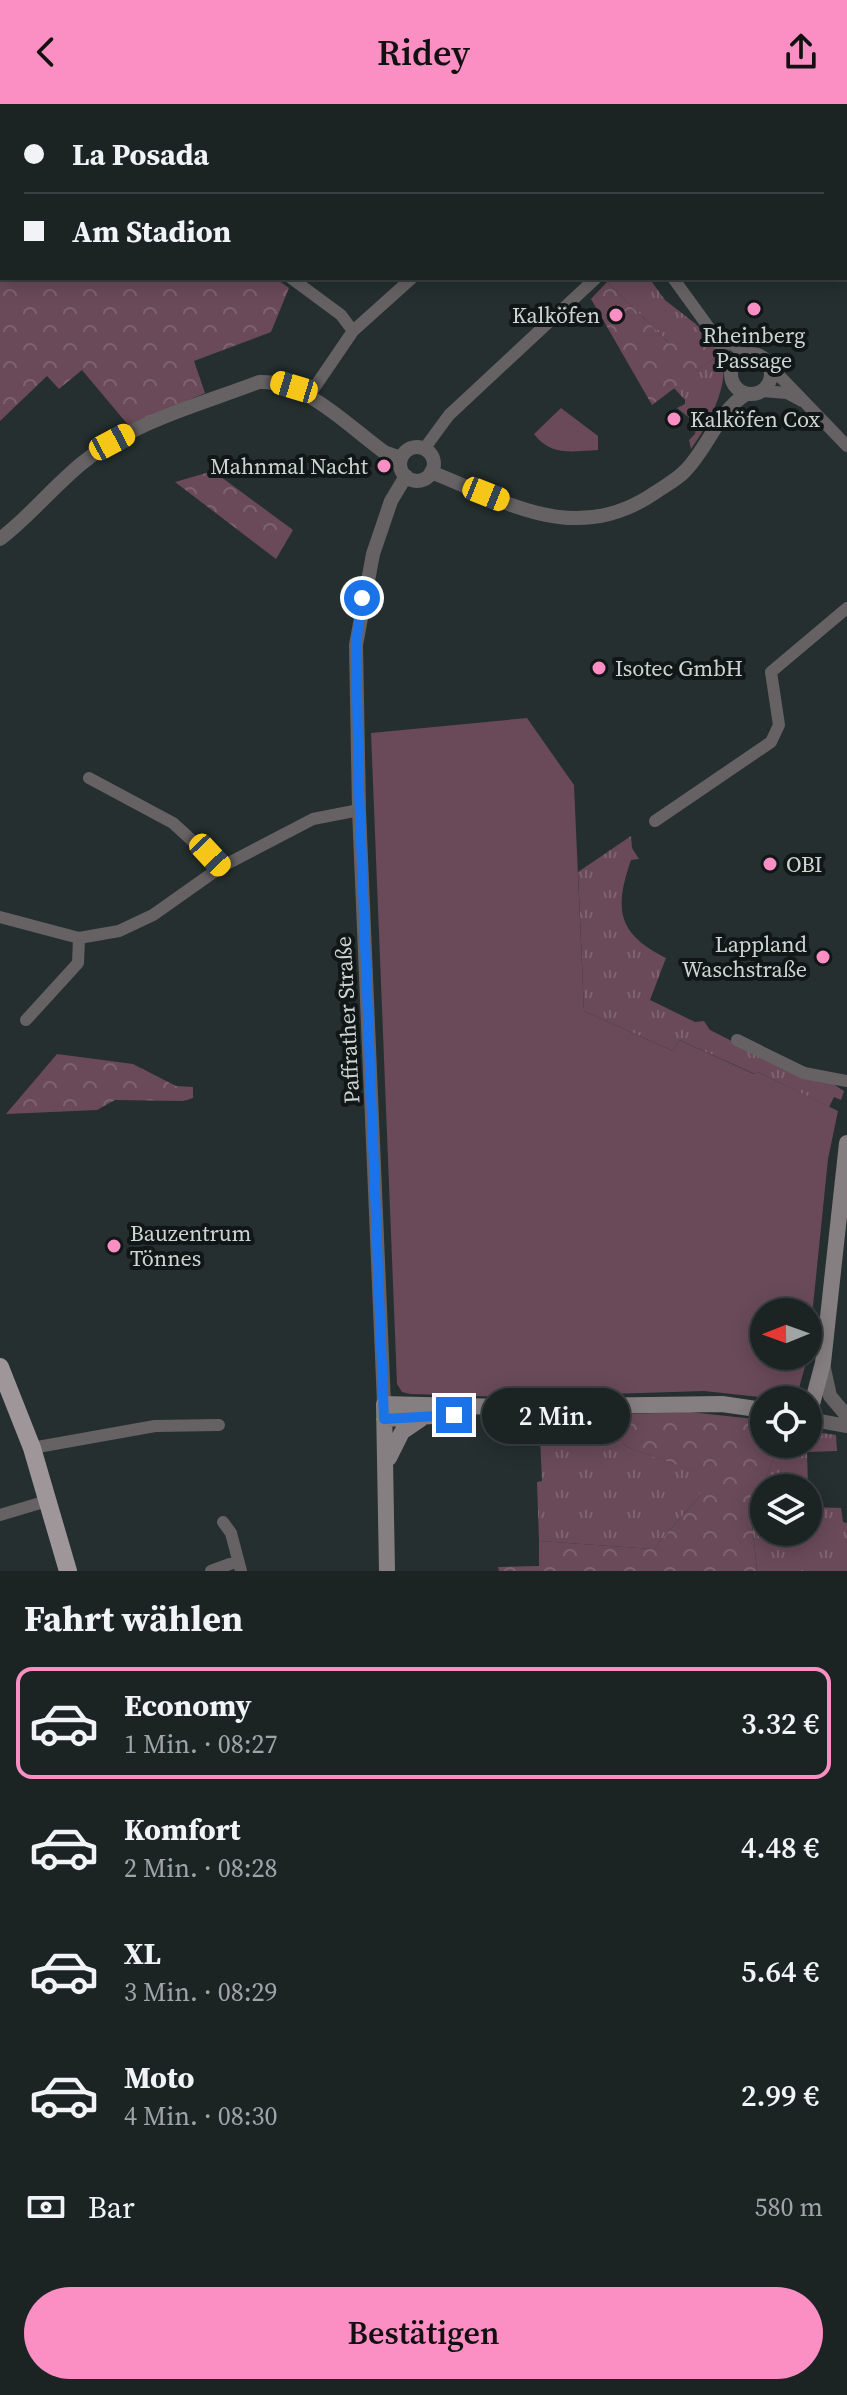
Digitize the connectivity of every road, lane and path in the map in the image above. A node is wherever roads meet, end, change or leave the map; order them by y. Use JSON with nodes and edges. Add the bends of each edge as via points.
{"nodes":[{"id":1,"x":294,"y":280,"type":"edge"},
{"id":2,"x":410,"y":280,"type":"edge"},
{"id":3,"x":594,"y":280,"type":"edge"},
{"id":4,"x":674,"y":280,"type":"edge"},
{"id":5,"x":701,"y":318,"type":"junction"},
{"id":6,"x":353,"y":331,"type":"junction"},
{"id":7,"x":746,"y":355,"type":"junction"},
{"id":8,"x":768,"y":364,"type":"junction"},
{"id":9,"x":732,"y":371,"type":"junction"},
{"id":10,"x":762,"y":391,"type":"junction"},
{"id":11,"x":746,"y":394,"type":"junction"},
{"id":12,"x":308,"y":397,"type":"junction"},
{"id":13,"x":808,"y":405,"type":"junction"},
{"id":14,"x":710,"y":436,"type":"junction"},
{"id":15,"x":847,"y":446,"type":"edge"},
{"id":16,"x":424,"y":449,"type":"junction"},
{"id":17,"x":401,"y":458,"type":"junction"},
{"id":18,"x":431,"y":472,"type":"junction"},
{"id":19,"x":406,"y":476,"type":"junction"},
{"id":20,"x":0,"y":539,"type":"edge"},
{"id":21,"x":847,"y":608,"type":"edge"},
{"id":22,"x":89,"y":778,"type":"dead end"},
{"id":23,"x":359,"y":810,"type":"junction"},
{"id":24,"x":655,"y":821,"type":"dead end"},
{"id":25,"x":221,"y":867,"type":"junction"},
{"id":26,"x":0,"y":917,"type":"edge"},
{"id":27,"x":79,"y":938,"type":"junction"},
{"id":28,"x":26,"y":1020,"type":"dead end"},
{"id":29,"x":737,"y":1040,"type":"dead end"},
{"id":30,"x":847,"y":1081,"type":"edge"},
{"id":31,"x":847,"y":1143,"type":"edge"},
{"id":32,"x":823,"y":1363,"type":"junction"},
{"id":33,"x":0,"y":1367,"type":"edge"},
{"id":34,"x":817,"y":1386,"type":"edge"},
{"id":35,"x":502,"y":1407,"type":"junction"},
{"id":36,"x":750,"y":1408,"type":"edge"},
{"id":37,"x":384,"y":1411,"type":"junction"},
{"id":38,"x":429,"y":1416,"type":"junction"},
{"id":39,"x":847,"y":1416,"type":"edge"},
{"id":40,"x":822,"y":1421,"type":"edge"},
{"id":41,"x":219,"y":1425,"type":"dead end"},
{"id":42,"x":847,"y":1426,"type":"edge"},
{"id":43,"x":32,"y":1448,"type":"junction"},
{"id":44,"x":386,"y":1471,"type":"junction"},
{"id":45,"x":47,"y":1501,"type":"junction"},
{"id":46,"x":0,"y":1515,"type":"edge"},
{"id":47,"x":223,"y":1522,"type":"dead end"},
{"id":48,"x":240,"y":1566,"type":"edge"},
{"id":49,"x":68,"y":1571,"type":"edge"},
{"id":50,"x":211,"y":1571,"type":"edge"},
{"id":51,"x":387,"y":1571,"type":"edge"}],
"edges":[{"from":1,"to":6,"type":"street","via":[[341,315]]},
{"from":2,"to":6,"type":"street"},
{"from":3,"to":16,"type":"street","via":[[449,415]]},
{"from":4,"to":5,"type":"street"},
{"from":5,"to":7,"type":"street"},
{"from":5,"to":9,"type":"street"},
{"from":6,"to":12,"type":"street"},
{"from":7,"to":8,"type":"street"},
{"from":7,"to":9,"type":"street"},
{"from":8,"to":10,"type":"street","via":[[771,376]]},
{"from":8,"to":13,"type":"street"},
{"from":9,"to":11,"type":"street","via":[[733,384]]},
{"from":9,"to":14,"type":"street"},
{"from":10,"to":11,"type":"street"},
{"from":10,"to":13,"type":"street","via":[[787,393]]},
{"from":11,"to":14,"type":"street","via":[[729,406]]},
{"from":12,"to":17,"type":"street","via":[[384,452]]},
{"from":12,"to":20,"type":"street","via":[[275,381],[259,382],[144,425],[82,463]]},
{"from":13,"to":15,"type":"street"},
{"from":14,"to":18,"type":"street","via":[[685,472],[632,507],[602,517],[568,521],[530,512]]},
{"from":16,"to":17,"type":"street","via":[[410,448]]},
{"from":16,"to":18,"type":"street","via":[[433,459]]},
{"from":17,"to":19,"type":"street"},
{"from":18,"to":19,"type":"street","via":[[418,480]]},
{"from":19,"to":23,"type":"street","name":"Paffrather Straße","via":[[391,501],[373,554],[357,634]]},
{"from":21,"to":24,"type":"street","via":[[771,672],[779,725],[771,742]]},
{"from":22,"to":25,"type":"street","via":[[173,823]]},
{"from":23,"to":25,"type":"street","via":[[313,819]]},
{"from":23,"to":37,"type":"street","name":"Paffrather Straße"},
{"from":25,"to":27,"type":"street","via":[[153,915],[119,931]]},
{"from":26,"to":27,"type":"street"},
{"from":27,"to":28,"type":"street","via":[[78,963]]},
{"from":29,"to":30,"type":"street","via":[[804,1073]]},
{"from":31,"to":32,"type":"main road"},
{"from":32,"to":34,"type":"main road"},
{"from":32,"to":39,"type":"street","via":[[830,1396]]},
{"from":33,"to":43,"type":"main road"},
{"from":35,"to":36,"type":"main road"},
{"from":35,"to":37,"type":"main road"},
{"from":35,"to":38,"type":"main road","via":[[478,1414]]},
{"from":37,"to":38,"type":"main road"},
{"from":37,"to":44,"type":"main road","name":"Paffrather Straße"},
{"from":38,"to":44,"type":"main road","via":[[402,1432]]},
{"from":40,"to":42,"type":"street"},
{"from":41,"to":43,"type":"street","via":[[155,1426]]},
{"from":43,"to":45,"type":"main road"},
{"from":44,"to":51,"type":"main road","name":"Paffrather Straße"},
{"from":45,"to":46,"type":"street"},
{"from":45,"to":49,"type":"main road"},
{"from":47,"to":48,"type":"street"},
{"from":48,"to":50,"type":"street"}]}
